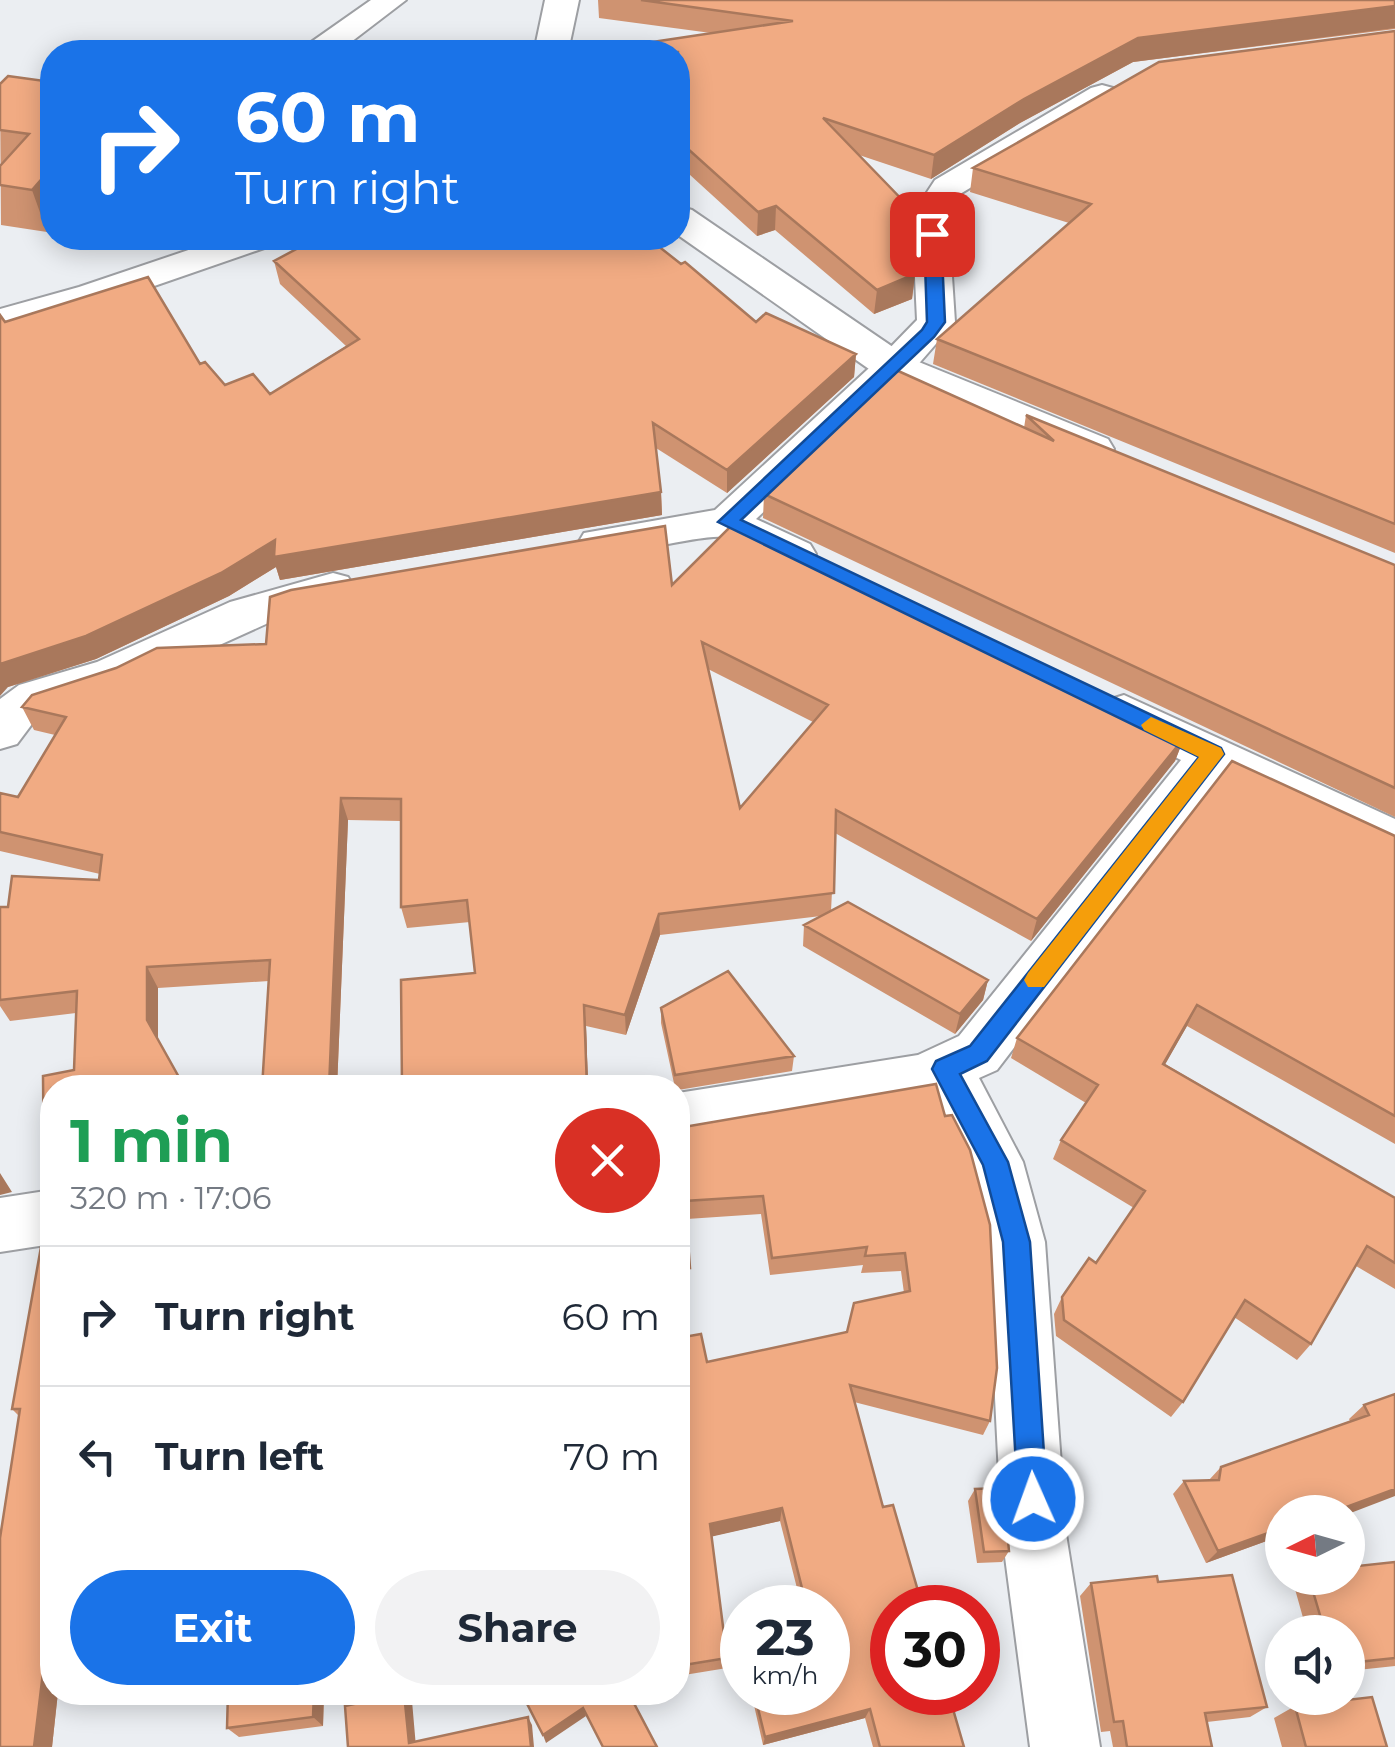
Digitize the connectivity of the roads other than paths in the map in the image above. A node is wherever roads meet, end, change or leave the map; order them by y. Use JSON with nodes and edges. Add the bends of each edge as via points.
{"nodes":[{"id":1,"x":391,"y":0,"type":"edge"},
{"id":2,"x":562,"y":0,"type":"edge"},
{"id":3,"x":335,"y":40,"type":"edge"},
{"id":4,"x":554,"y":40,"type":"edge"},
{"id":5,"x":1132,"y":79,"type":"edge"},
{"id":6,"x":690,"y":226,"type":"edge"},
{"id":7,"x":221,"y":250,"type":"edge"},
{"id":8,"x":0,"y":320,"type":"edge"},
{"id":9,"x":894,"y":367,"type":"junction"},
{"id":10,"x":1126,"y":464,"type":"edge"},
{"id":11,"x":727,"y":522,"type":"junction"},
{"id":12,"x":550,"y":552,"type":"edge"},
{"id":13,"x":835,"y":573,"type":"edge"},
{"id":14,"x":374,"y":582,"type":"edge"},
{"id":15,"x":1088,"y":694,"type":"edge"},
{"id":16,"x":0,"y":731,"type":"edge"},
{"id":17,"x":1214,"y":754,"type":"junction"},
{"id":18,"x":1395,"y":841,"type":"edge"},
{"id":19,"x":945,"y":1069,"type":"junction"},
{"id":20,"x":690,"y":1116,"type":"edge"},
{"id":21,"x":40,"y":1219,"type":"edge"},
{"id":22,"x":0,"y":1225,"type":"edge"},
{"id":23,"x":1065,"y":1747,"type":"edge"}],
"edges":[{"from":1,"to":3,"type":"street"},
{"from":2,"to":4,"type":"street"},
{"from":5,"to":9,"type":"street","via":[[946,187],[930,215],[936,322]]},
{"from":6,"to":9,"type":"street"},
{"from":7,"to":8,"type":"street"},
{"from":9,"to":10,"type":"street"},
{"from":9,"to":11,"type":"street"},
{"from":11,"to":12,"type":"street"},
{"from":11,"to":13,"type":"street"},
{"from":14,"to":16,"type":"street","via":[[240,612],[109,676],[25,703]]},
{"from":15,"to":17,"type":"street"},
{"from":17,"to":18,"type":"street"},
{"from":17,"to":19,"type":"street","via":[[978,1054]]},
{"from":19,"to":20,"type":"street","via":[[924,1078]]},
{"from":19,"to":23,"type":"street","via":[[995,1162],[1016,1242],[1034,1534]]},
{"from":21,"to":22,"type":"street"}]}
